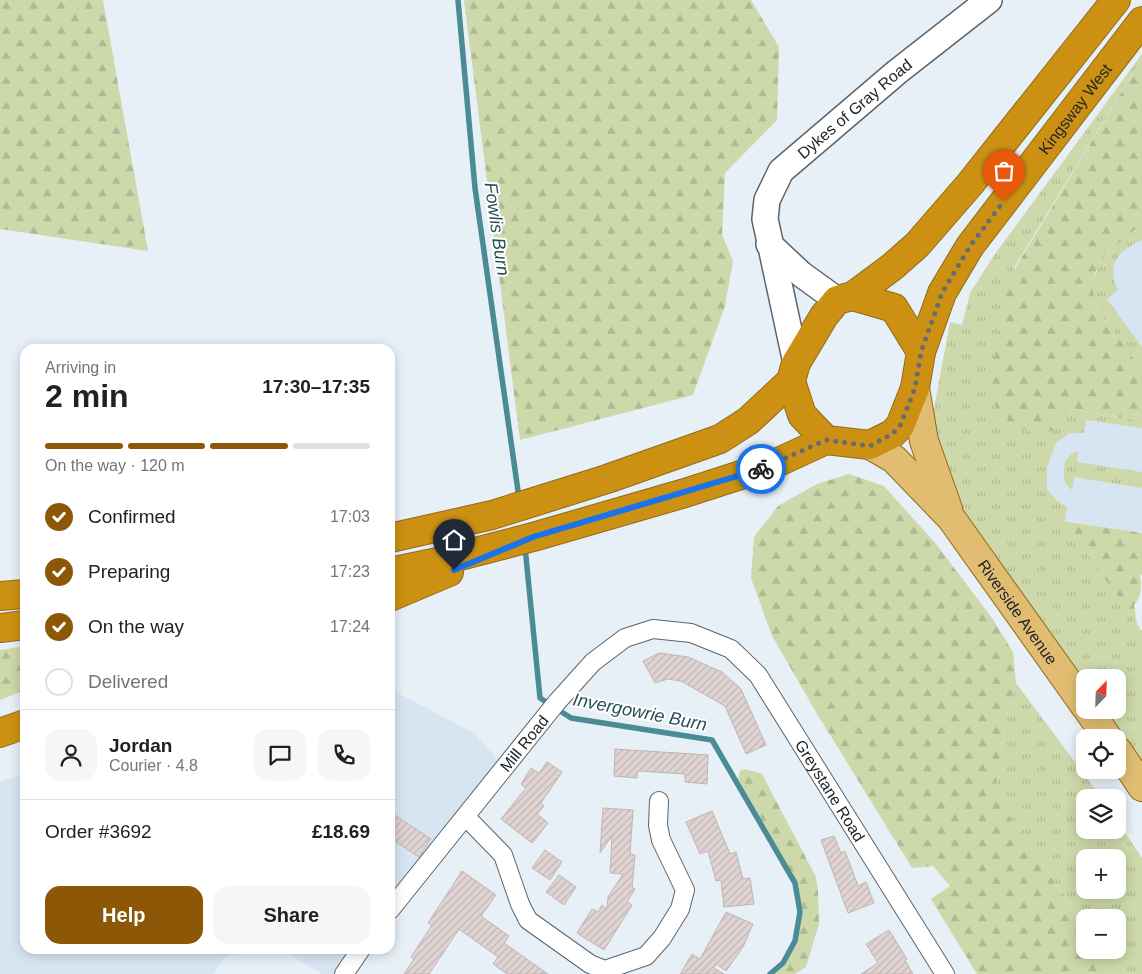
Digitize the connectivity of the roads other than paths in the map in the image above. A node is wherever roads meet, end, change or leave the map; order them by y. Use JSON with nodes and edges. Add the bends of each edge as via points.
{"nodes":[{"id":1,"x":989,"y":0,"type":"edge"},
{"id":2,"x":1116,"y":0,"type":"edge"},
{"id":3,"x":1142,"y":21,"type":"edge"},
{"id":4,"x":769,"y":244,"type":"junction"},
{"id":5,"x":845,"y":298,"type":"junction"},
{"id":6,"x":921,"y":352,"type":"junction"},
{"id":7,"x":794,"y":372,"type":"junction"},
{"id":8,"x":915,"y":388,"type":"junction"},
{"id":9,"x":826,"y":440,"type":"junction"},
{"id":10,"x":870,"y":446,"type":"junction"},
{"id":11,"x":951,"y":518,"type":"junction"},
{"id":12,"x":395,"y":537,"type":"edge"},
{"id":13,"x":501,"y":547,"type":"junction"},
{"id":14,"x":395,"y":571,"type":"edge"},
{"id":15,"x":20,"y":594,"type":"edge"},
{"id":16,"x":395,"y":595,"type":"edge"},
{"id":17,"x":0,"y":596,"type":"edge"},
{"id":18,"x":20,"y":626,"type":"edge"},
{"id":19,"x":0,"y":628,"type":"edge"},
{"id":20,"x":691,"y":634,"type":"joint"},
{"id":21,"x":1076,"y":693,"type":"edge"},
{"id":22,"x":20,"y":726,"type":"edge"},
{"id":23,"x":0,"y":733,"type":"edge"},
{"id":24,"x":1126,"y":763,"type":"edge"},
{"id":25,"x":1142,"y":786,"type":"edge"},
{"id":26,"x":659,"y":801,"type":"dead end"},
{"id":27,"x":466,"y":817,"type":"junction"},
{"id":28,"x":395,"y":904,"type":"edge"},
{"id":29,"x":358,"y":954,"type":"edge"},
{"id":30,"x":605,"y":972,"type":"edge"},
{"id":31,"x":344,"y":974,"type":"edge"},
{"id":32,"x":945,"y":974,"type":"edge"}],
"edges":[{"from":1,"to":4,"type":"street","name":"Dykes of Gray Road","via":[[897,72],[781,171],[767,200],[765,219]]},
{"from":2,"to":5,"type":"highway","name":"Kingsway West","via":[[970,184],[917,245],[892,267]]},
{"from":3,"to":6,"type":"highway","name":"Kingsway West","via":[[970,246],[942,293]]},
{"from":4,"to":5,"type":"street","via":[[801,274]]},
{"from":4,"to":7,"type":"street","name":"Dykes of Gray Road","via":[[782,293]]},
{"from":5,"to":6,"type":"highway","via":[[894,308]]},
{"from":5,"to":7,"type":"highway","via":[[824,316]]},
{"from":6,"to":8,"type":"highway"},
{"from":7,"to":9,"type":"highway","via":[[802,415]]},
{"from":7,"to":12,"type":"highway","via":[[748,421],[720,439],[607,479],[492,514]]},
{"from":8,"to":10,"type":"highway","via":[[900,426]]},
{"from":8,"to":11,"type":"main road","name":"Riverside Avenue","via":[[924,441]]},
{"from":9,"to":10,"type":"highway"},
{"from":9,"to":13,"type":"highway","via":[[772,465]]},
{"from":10,"to":11,"type":"main road","name":"Riverside Avenue","via":[[894,459]]},
{"from":11,"to":21,"type":"main road","name":"Riverside Avenue"},
{"from":13,"to":14,"type":"highway"},
{"from":13,"to":16,"type":"highway"},
{"from":15,"to":17,"type":"highway"},
{"from":18,"to":19,"type":"highway"},
{"from":20,"to":27,"type":"street","name":"Mill Road","via":[[653,629],[625,638],[594,662]]},
{"from":20,"to":32,"type":"street","name":"Greystane Road","via":[[731,649],[758,675]]},
{"from":22,"to":23,"type":"highway"},
{"from":24,"to":25,"type":"main road"},
{"from":26,"to":30,"type":"street","via":[[661,840],[685,890],[680,909],[646,956]]},
{"from":27,"to":28,"type":"street","name":"Mill Road"},
{"from":27,"to":30,"type":"street","via":[[503,855],[528,920]]},
{"from":29,"to":31,"type":"street"}]}
